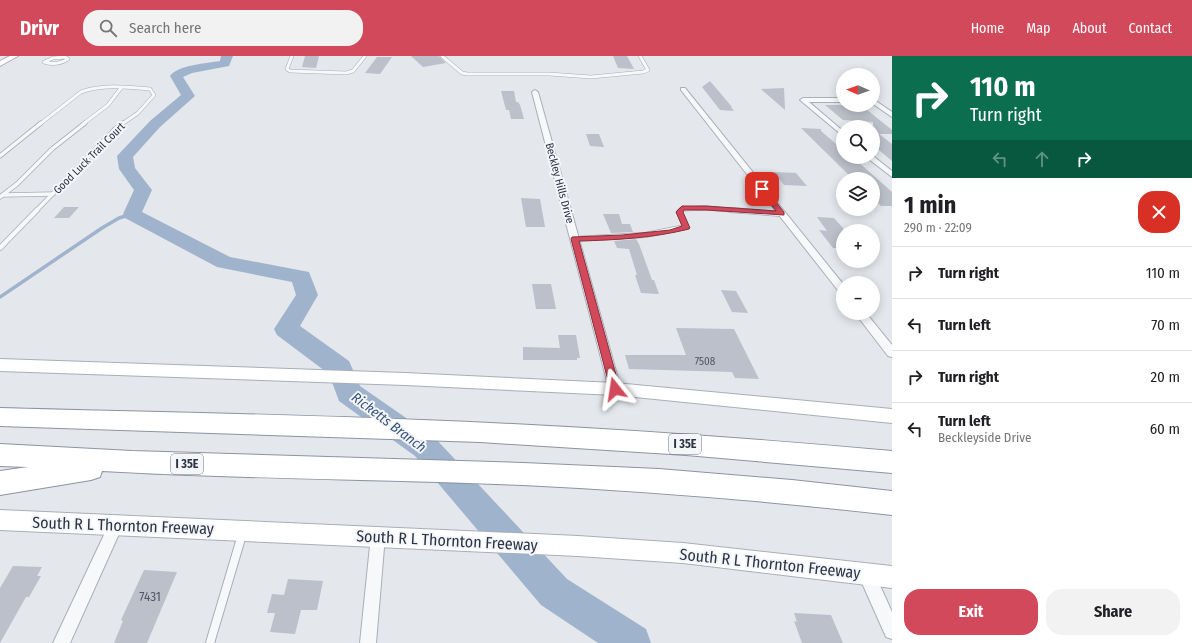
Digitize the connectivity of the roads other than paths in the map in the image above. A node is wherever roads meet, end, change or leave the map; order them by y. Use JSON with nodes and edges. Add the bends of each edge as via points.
{"nodes":[{"id":1,"x":15,"y":56,"type":"edge"},
{"id":2,"x":46,"y":56,"type":"edge"},
{"id":3,"x":73,"y":56,"type":"edge"},
{"id":4,"x":292,"y":56,"type":"edge"},
{"id":5,"x":365,"y":56,"type":"edge"},
{"id":6,"x":442,"y":56,"type":"edge"},
{"id":7,"x":640,"y":56,"type":"edge"},
{"id":8,"x":57,"y":57,"type":"edge"},
{"id":9,"x":68,"y":58,"type":"junction"},
{"id":10,"x":0,"y":61,"type":"edge"},
{"id":11,"x":44,"y":61,"type":"junction"},
{"id":12,"x":121,"y":88,"type":"junction"},
{"id":13,"x":683,"y":89,"type":"dead end"},
{"id":14,"x":535,"y":92,"type":"dead end"},
{"id":15,"x":836,"y":100,"type":"edge"},
{"id":16,"x":880,"y":106,"type":"edge"},
{"id":17,"x":892,"y":114,"type":"edge"},
{"id":18,"x":836,"y":128,"type":"edge"},
{"id":19,"x":0,"y":156,"type":"edge"},
{"id":20,"x":879,"y":164,"type":"edge"},
{"id":21,"x":892,"y":175,"type":"edge"},
{"id":22,"x":53,"y":194,"type":"junction"},
{"id":23,"x":1,"y":196,"type":"edge"},
{"id":24,"x":782,"y":214,"type":"junction"},
{"id":25,"x":575,"y":239,"type":"junction"},
{"id":26,"x":0,"y":248,"type":"edge"},
{"id":27,"x":836,"y":282,"type":"edge"},
{"id":28,"x":866,"y":320,"type":"edge"},
{"id":29,"x":892,"y":353,"type":"edge"},
{"id":30,"x":0,"y":365,"type":"edge"},
{"id":31,"x":615,"y":389,"type":"junction"},
{"id":32,"x":892,"y":416,"type":"edge"},
{"id":33,"x":0,"y":417,"type":"edge"},
{"id":34,"x":0,"y":455,"type":"edge"},
{"id":35,"x":132,"y":462,"type":"junction"},
{"id":36,"x":892,"y":462,"type":"edge"},
{"id":37,"x":0,"y":483,"type":"edge"},
{"id":38,"x":892,"y":503,"type":"edge"},
{"id":39,"x":0,"y":520,"type":"edge"},
{"id":40,"x":116,"y":525,"type":"junction"},
{"id":41,"x":243,"y":530,"type":"junction"},
{"id":42,"x":378,"y":536,"type":"junction"},
{"id":43,"x":866,"y":574,"type":"junction"},
{"id":44,"x":892,"y":577,"type":"edge"},
{"id":45,"x":892,"y":631,"type":"edge"},
{"id":46,"x":61,"y":643,"type":"edge"},
{"id":47,"x":210,"y":643,"type":"edge"},
{"id":48,"x":368,"y":643,"type":"edge"}],
"edges":[{"from":1,"to":10,"type":"main road"},
{"from":2,"to":11,"type":"lane"},
{"from":3,"to":9,"type":"lane"},
{"from":4,"to":5,"type":"lane","via":[[287,69],[290,71],[346,73],[352,71]]},
{"from":6,"to":7,"type":"lane","via":[[462,73],[467,74],[549,74],[586,77],[648,70]]},
{"from":8,"to":9,"type":"lane"},
{"from":8,"to":11,"type":"lane"},
{"from":9,"to":11,"type":"lane","via":[[58,64],[44,64]]},
{"from":12,"to":19,"type":"lane","name":"Good Luck Trail Court","via":[[105,87],[81,92]]},
{"from":12,"to":22,"type":"lane","name":"Good Luck Trail Court","via":[[150,89],[154,95],[138,113],[116,129]]},
{"from":12,"to":23,"type":"lane","via":[[108,105],[52,149]]},
{"from":13,"to":24,"type":"street"},
{"from":14,"to":25,"type":"street","name":"Beckley Hills Drive"},
{"from":15,"to":18,"type":"street","via":[[803,100]]},
{"from":16,"to":17,"type":"street"},
{"from":20,"to":21,"type":"street"},
{"from":22,"to":23,"type":"lane"},
{"from":22,"to":26,"type":"lane","name":"Good Luck Trail Court"},
{"from":24,"to":25,"type":"lane","via":[[682,208],[679,212],[686,228],[622,237]]},
{"from":24,"to":27,"type":"street"},
{"from":25,"to":31,"type":"street","name":"Beckley Hills Drive"},
{"from":28,"to":29,"type":"street"},
{"from":30,"to":31,"type":"main road"},
{"from":31,"to":32,"type":"main road"},
{"from":33,"to":36,"type":"highway","number":"I 35E","via":[[478,432],[656,441]]},
{"from":34,"to":35,"type":"highway","number":"I 35E"},
{"from":35,"to":37,"type":"highway"},
{"from":35,"to":38,"type":"highway","number":"I 35E","via":[[523,474],[659,481]]},
{"from":39,"to":40,"type":"main road","name":"South R L Thornton Freeway"},
{"from":40,"to":41,"type":"main road","name":"South R L Thornton Freeway"},
{"from":40,"to":46,"type":"street"},
{"from":41,"to":42,"type":"main road","name":"South R L Thornton Freeway"},
{"from":41,"to":47,"type":"lane"},
{"from":42,"to":43,"type":"main road","name":"South R L Thornton Freeway","via":[[683,554]]},
{"from":42,"to":48,"type":"street"},
{"from":43,"to":44,"type":"main road","name":"South R L Thornton Freeway"},
{"from":43,"to":45,"type":"street"}]}
